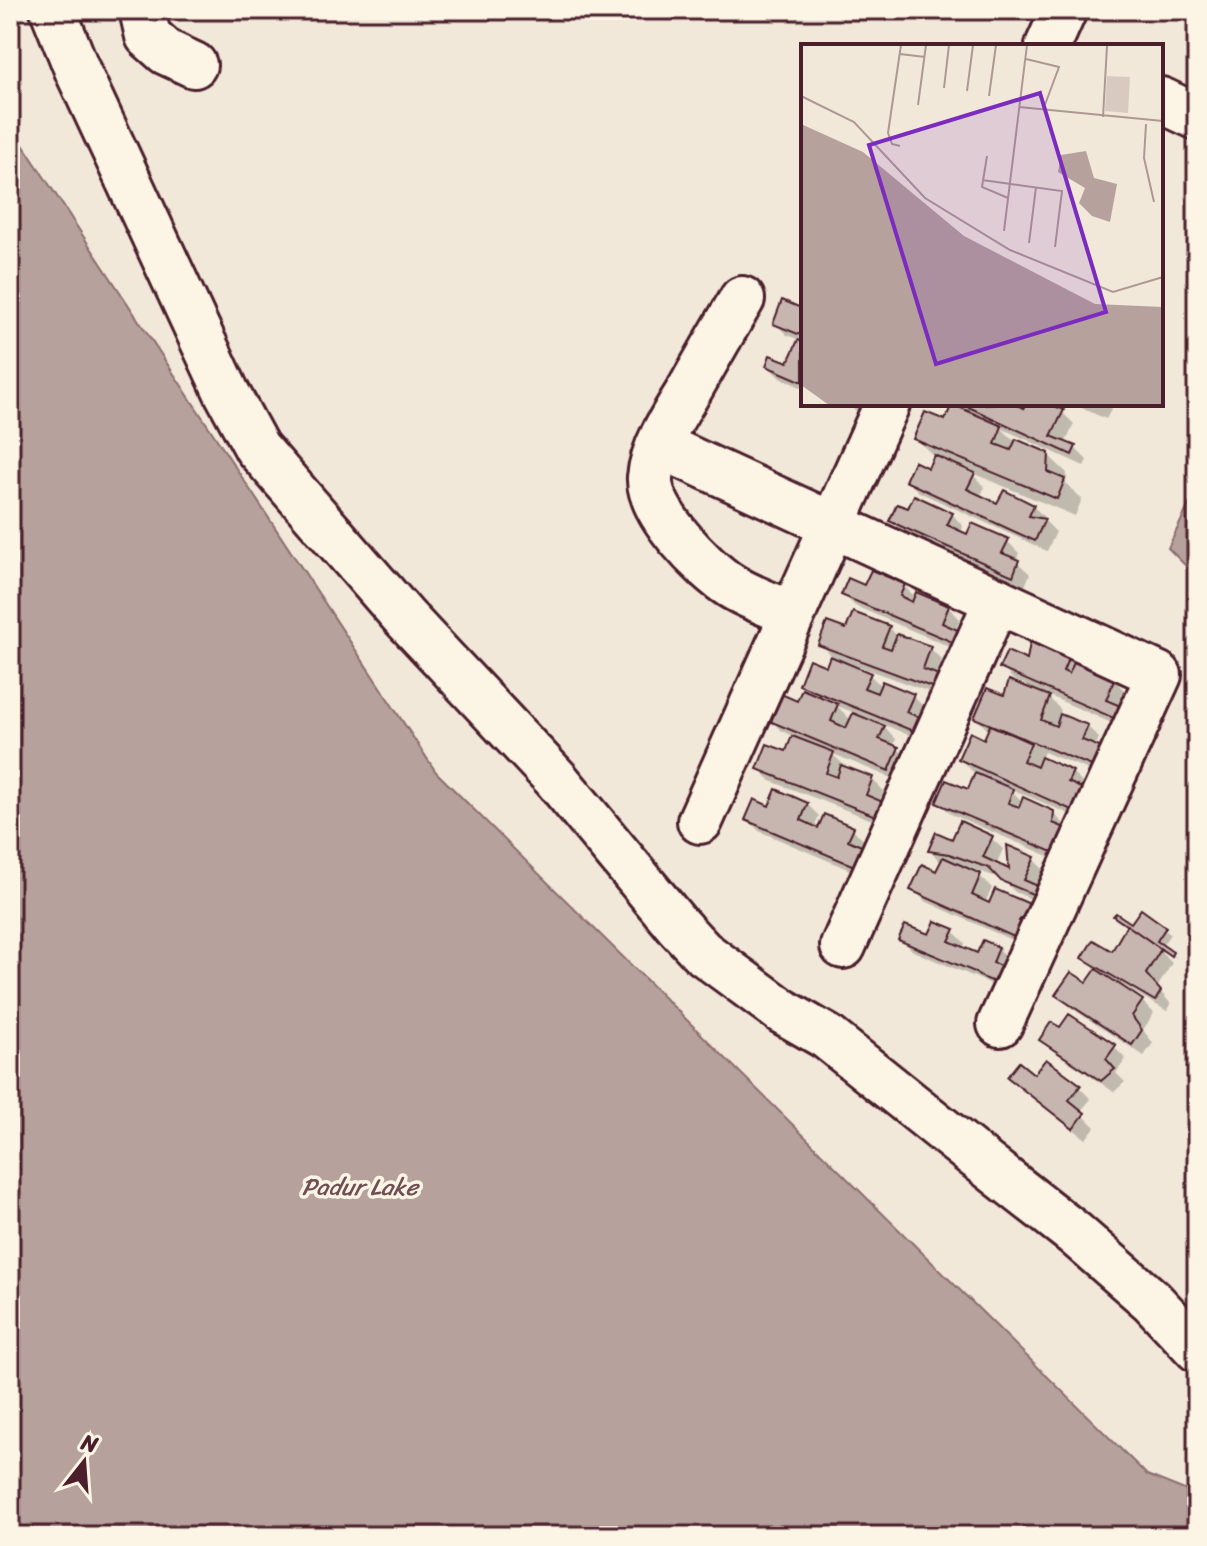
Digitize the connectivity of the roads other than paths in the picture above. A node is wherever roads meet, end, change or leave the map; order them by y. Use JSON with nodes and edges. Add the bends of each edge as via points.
{"nodes":[{"id":1,"x":53,"y":10,"type":"edge"},
{"id":2,"x":142,"y":10,"type":"edge"},
{"id":3,"x":1064,"y":10,"type":"edge"},
{"id":4,"x":1049,"y":44,"type":"edge"},
{"id":5,"x":194,"y":65,"type":"dead end"},
{"id":6,"x":742,"y":299,"type":"dead end"},
{"id":7,"x":886,"y":406,"type":"edge"},
{"id":8,"x":659,"y":445,"type":"junction"},
{"id":9,"x":832,"y":525,"type":"junction"},
{"id":10,"x":997,"y":600,"type":"junction"},
{"id":11,"x":792,"y":614,"type":"junction"},
{"id":12,"x":700,"y":821,"type":"dead end"},
{"id":13,"x":843,"y":946,"type":"dead end"},
{"id":14,"x":1000,"y":1024,"type":"dead end"},
{"id":15,"x":1197,"y":1349,"type":"edge"}],
"edges":[{"from":1,"to":15,"type":"street","via":[[257,448],[403,616],[547,768],[702,952],[827,1037],[1074,1233],[1152,1301]]},
{"from":2,"to":5,"type":"street","via":[[148,36]]},
{"from":3,"to":4,"type":"street"},
{"from":6,"to":8,"type":"street"},
{"from":7,"to":9,"type":"street"},
{"from":8,"to":9,"type":"street"},
{"from":8,"to":11,"type":"street","via":[[650,492],[691,552],[735,589]]},
{"from":9,"to":10,"type":"street"},
{"from":9,"to":11,"type":"street"},
{"from":10,"to":13,"type":"street"},
{"from":10,"to":14,"type":"street","via":[[1159,675]]},
{"from":11,"to":12,"type":"street"}]}
